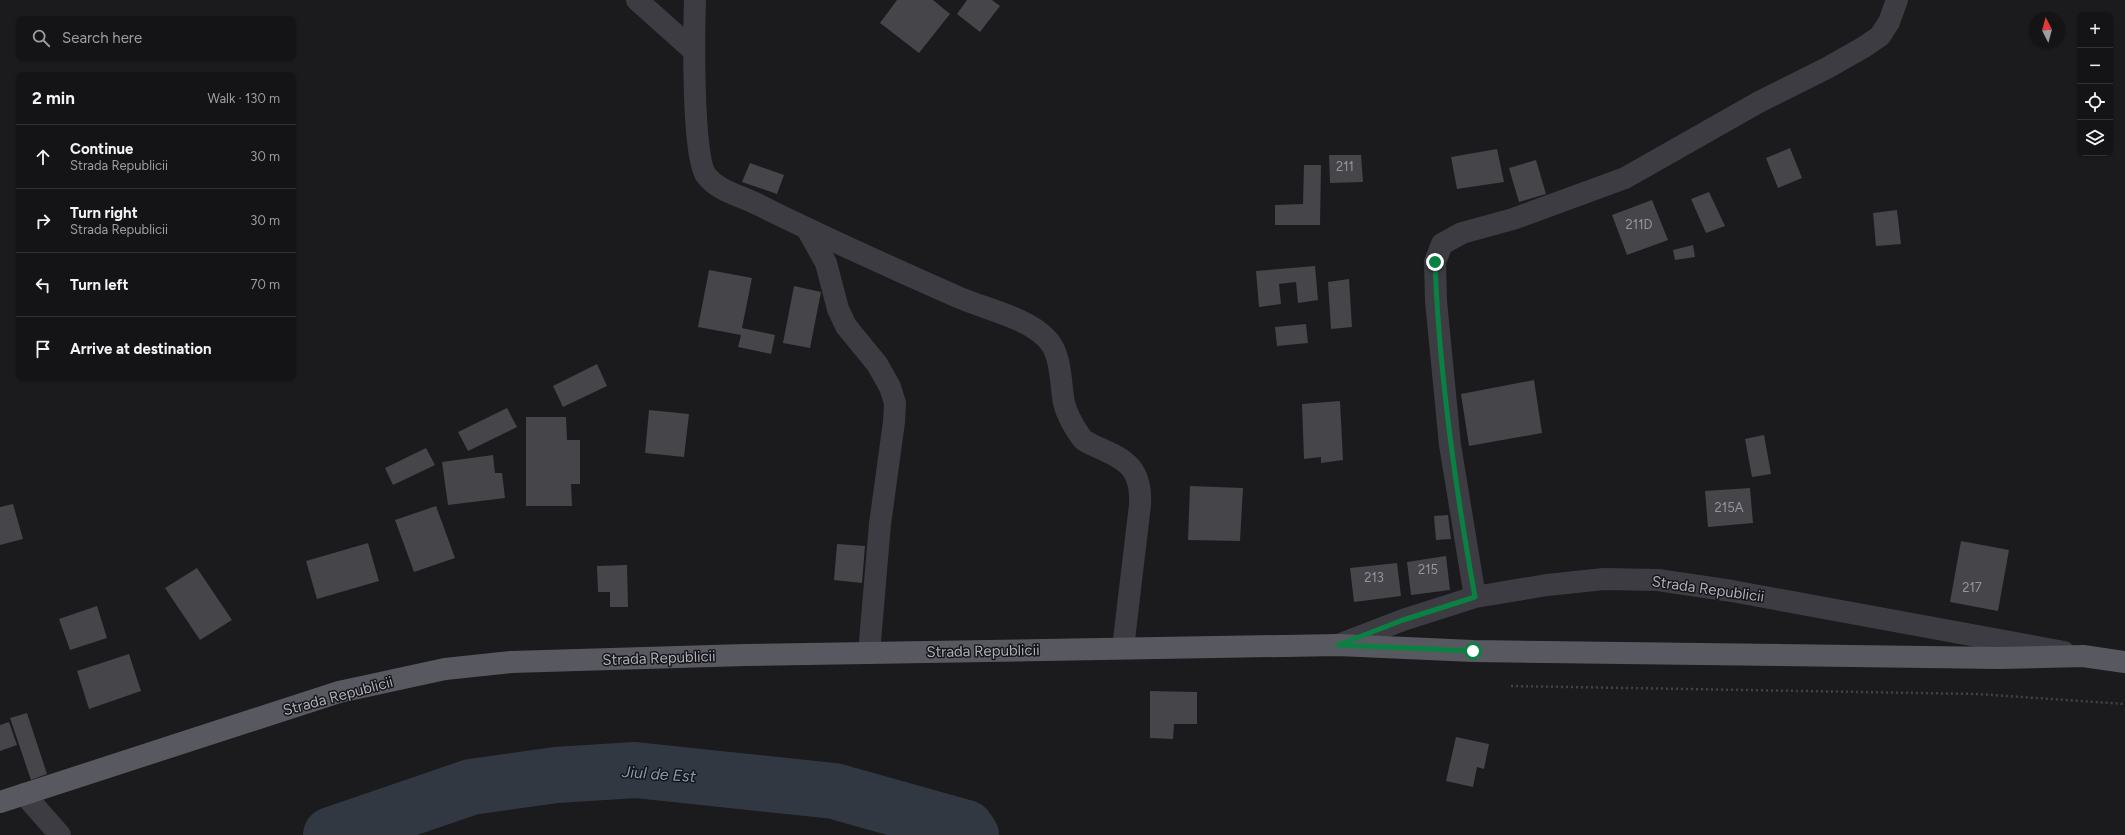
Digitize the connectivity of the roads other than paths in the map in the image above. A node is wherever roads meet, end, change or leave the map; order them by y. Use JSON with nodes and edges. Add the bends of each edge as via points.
{"nodes":[{"id":1,"x":637,"y":0,"type":"edge"},
{"id":2,"x":695,"y":0,"type":"edge"},
{"id":3,"x":1897,"y":0,"type":"edge"},
{"id":4,"x":694,"y":51,"type":"junction"},
{"id":5,"x":807,"y":229,"type":"junction"},
{"id":6,"x":1475,"y":597,"type":"junction"},
{"id":7,"x":1338,"y":645,"type":"junction"},
{"id":8,"x":1123,"y":648,"type":"junction"},
{"id":9,"x":868,"y":653,"type":"junction"},
{"id":10,"x":2083,"y":656,"type":"junction"},
{"id":11,"x":2125,"y":662,"type":"edge"},
{"id":12,"x":24,"y":794,"type":"junction"},
{"id":13,"x":0,"y":802,"type":"edge"},
{"id":14,"x":53,"y":828,"type":"edge"}],
"edges":[{"from":1,"to":4,"type":"street"},
{"from":2,"to":4,"type":"street"},
{"from":3,"to":6,"type":"street","via":[[1889,22],[1880,36],[1864,47],[1759,102],[1625,178],[1513,220],[1462,233],[1442,244],[1435,262],[1436,301],[1450,445]]},
{"from":4,"to":5,"type":"street","via":[[698,135],[705,175],[724,190]]},
{"from":5,"to":8,"type":"street","via":[[1038,330],[1052,344],[1056,352],[1064,405],[1082,440],[1119,457],[1137,475],[1140,496]]},
{"from":5,"to":9,"type":"street","via":[[826,262],[838,309],[846,326],[877,364],[890,387],[895,403]]},
{"from":6,"to":7,"type":"street","name":"Strada Republicii","via":[[1403,620]]},
{"from":6,"to":10,"type":"street","name":"Strada Republicii","via":[[1604,579],[1658,580],[1732,591]]},
{"from":7,"to":8,"type":"main road","name":"Strada Republicii"},
{"from":7,"to":10,"type":"main road","name":"Strada Republicii","via":[[1473,651],[1999,658]]},
{"from":8,"to":9,"type":"main road","name":"Strada Republicii"},
{"from":9,"to":12,"type":"main road","name":"Strada Republicii","via":[[511,662],[445,669],[339,692]]},
{"from":10,"to":11,"type":"main road","name":"Strada Republicii"},
{"from":12,"to":13,"type":"main road","name":"Strada Republicii"},
{"from":12,"to":14,"type":"street"}]}
